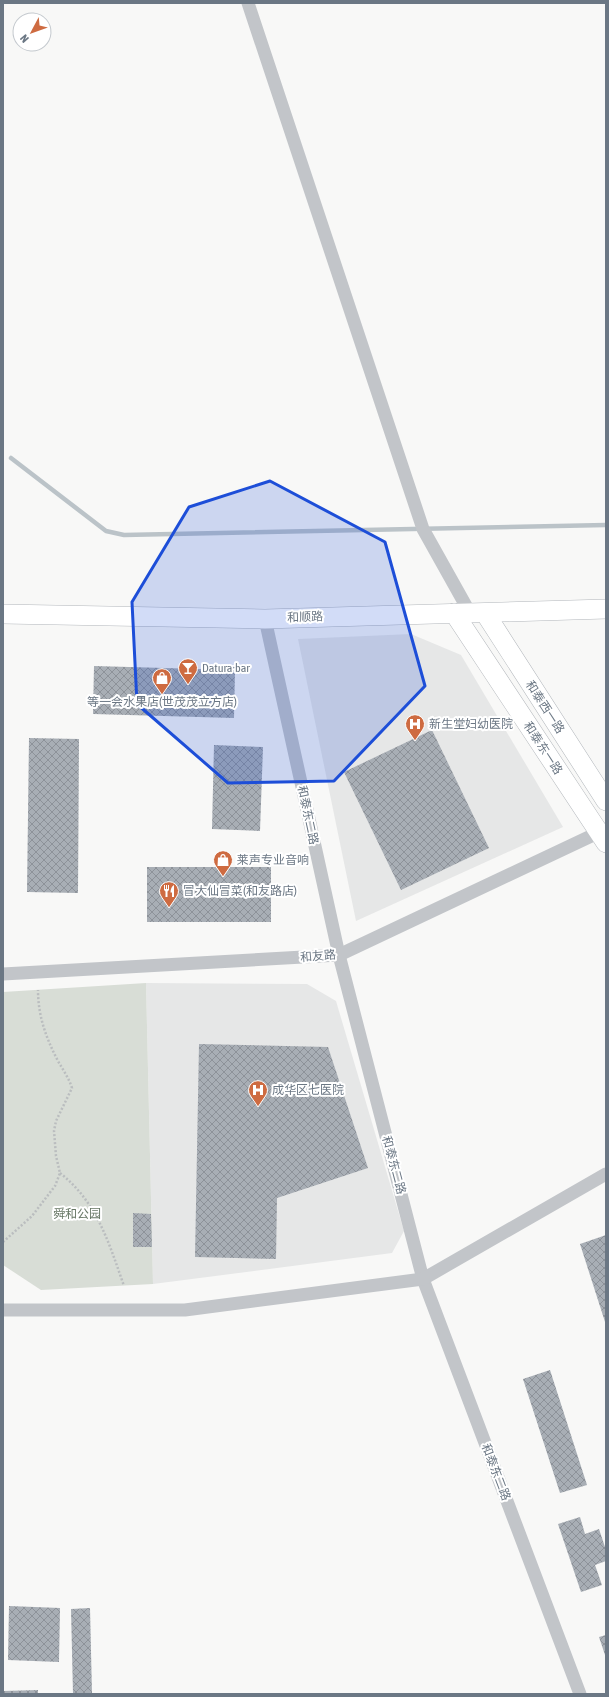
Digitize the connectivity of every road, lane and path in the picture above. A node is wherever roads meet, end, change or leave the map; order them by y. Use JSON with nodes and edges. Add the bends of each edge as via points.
{"nodes":[{"id":1,"x":248,"y":3,"type":"edge"},
{"id":2,"x":606,"y":609,"type":"edge"},
{"id":3,"x":470,"y":613,"type":"junction"},
{"id":4,"x":3,"y":614,"type":"edge"},
{"id":5,"x":265,"y":619,"type":"junction"},
{"id":6,"x":606,"y":802,"type":"edge"},
{"id":7,"x":604,"y":835,"type":"edge"},
{"id":8,"x":339,"y":955,"type":"junction"},
{"id":9,"x":3,"y":974,"type":"edge"},
{"id":10,"x":38,"y":990,"type":"dead end"},
{"id":11,"x":60,"y":1173,"type":"junction"},
{"id":12,"x":606,"y":1174,"type":"edge"},
{"id":13,"x":3,"y":1242,"type":"edge"},
{"id":14,"x":423,"y":1279,"type":"junction"},
{"id":15,"x":124,"y":1286,"type":"dead end"},
{"id":16,"x":3,"y":1310,"type":"edge"},
{"id":17,"x":580,"y":1694,"type":"edge"}],
"edges":[{"from":1,"to":3,"type":"street","via":[[423,529]]},
{"from":2,"to":3,"type":"street","name":"和顺路"},
{"from":3,"to":5,"type":"street","name":"和顺路"},
{"from":3,"to":6,"type":"street","name":"和泰西一路"},
{"from":3,"to":7,"type":"street","name":"和泰东一路"},
{"from":4,"to":5,"type":"street","name":"和顺路"},
{"from":5,"to":8,"type":"street","name":"和泰东二路"},
{"from":7,"to":8,"type":"street","name":"和友路"},
{"from":8,"to":9,"type":"street","name":"和友路"},
{"from":8,"to":14,"type":"street","name":"和泰东二路"},
{"from":10,"to":11,"type":"path","via":[[38,1007],[49,1045],[72,1088],[56,1121],[54,1131]]},
{"from":11,"to":13,"type":"path","via":[[54,1186],[32,1216]]},
{"from":11,"to":15,"type":"path","via":[[73,1183],[99,1220]]},
{"from":12,"to":14,"type":"street"},
{"from":14,"to":16,"type":"street","via":[[184,1310]]},
{"from":14,"to":17,"type":"street","name":"和泰东二路"}]}
